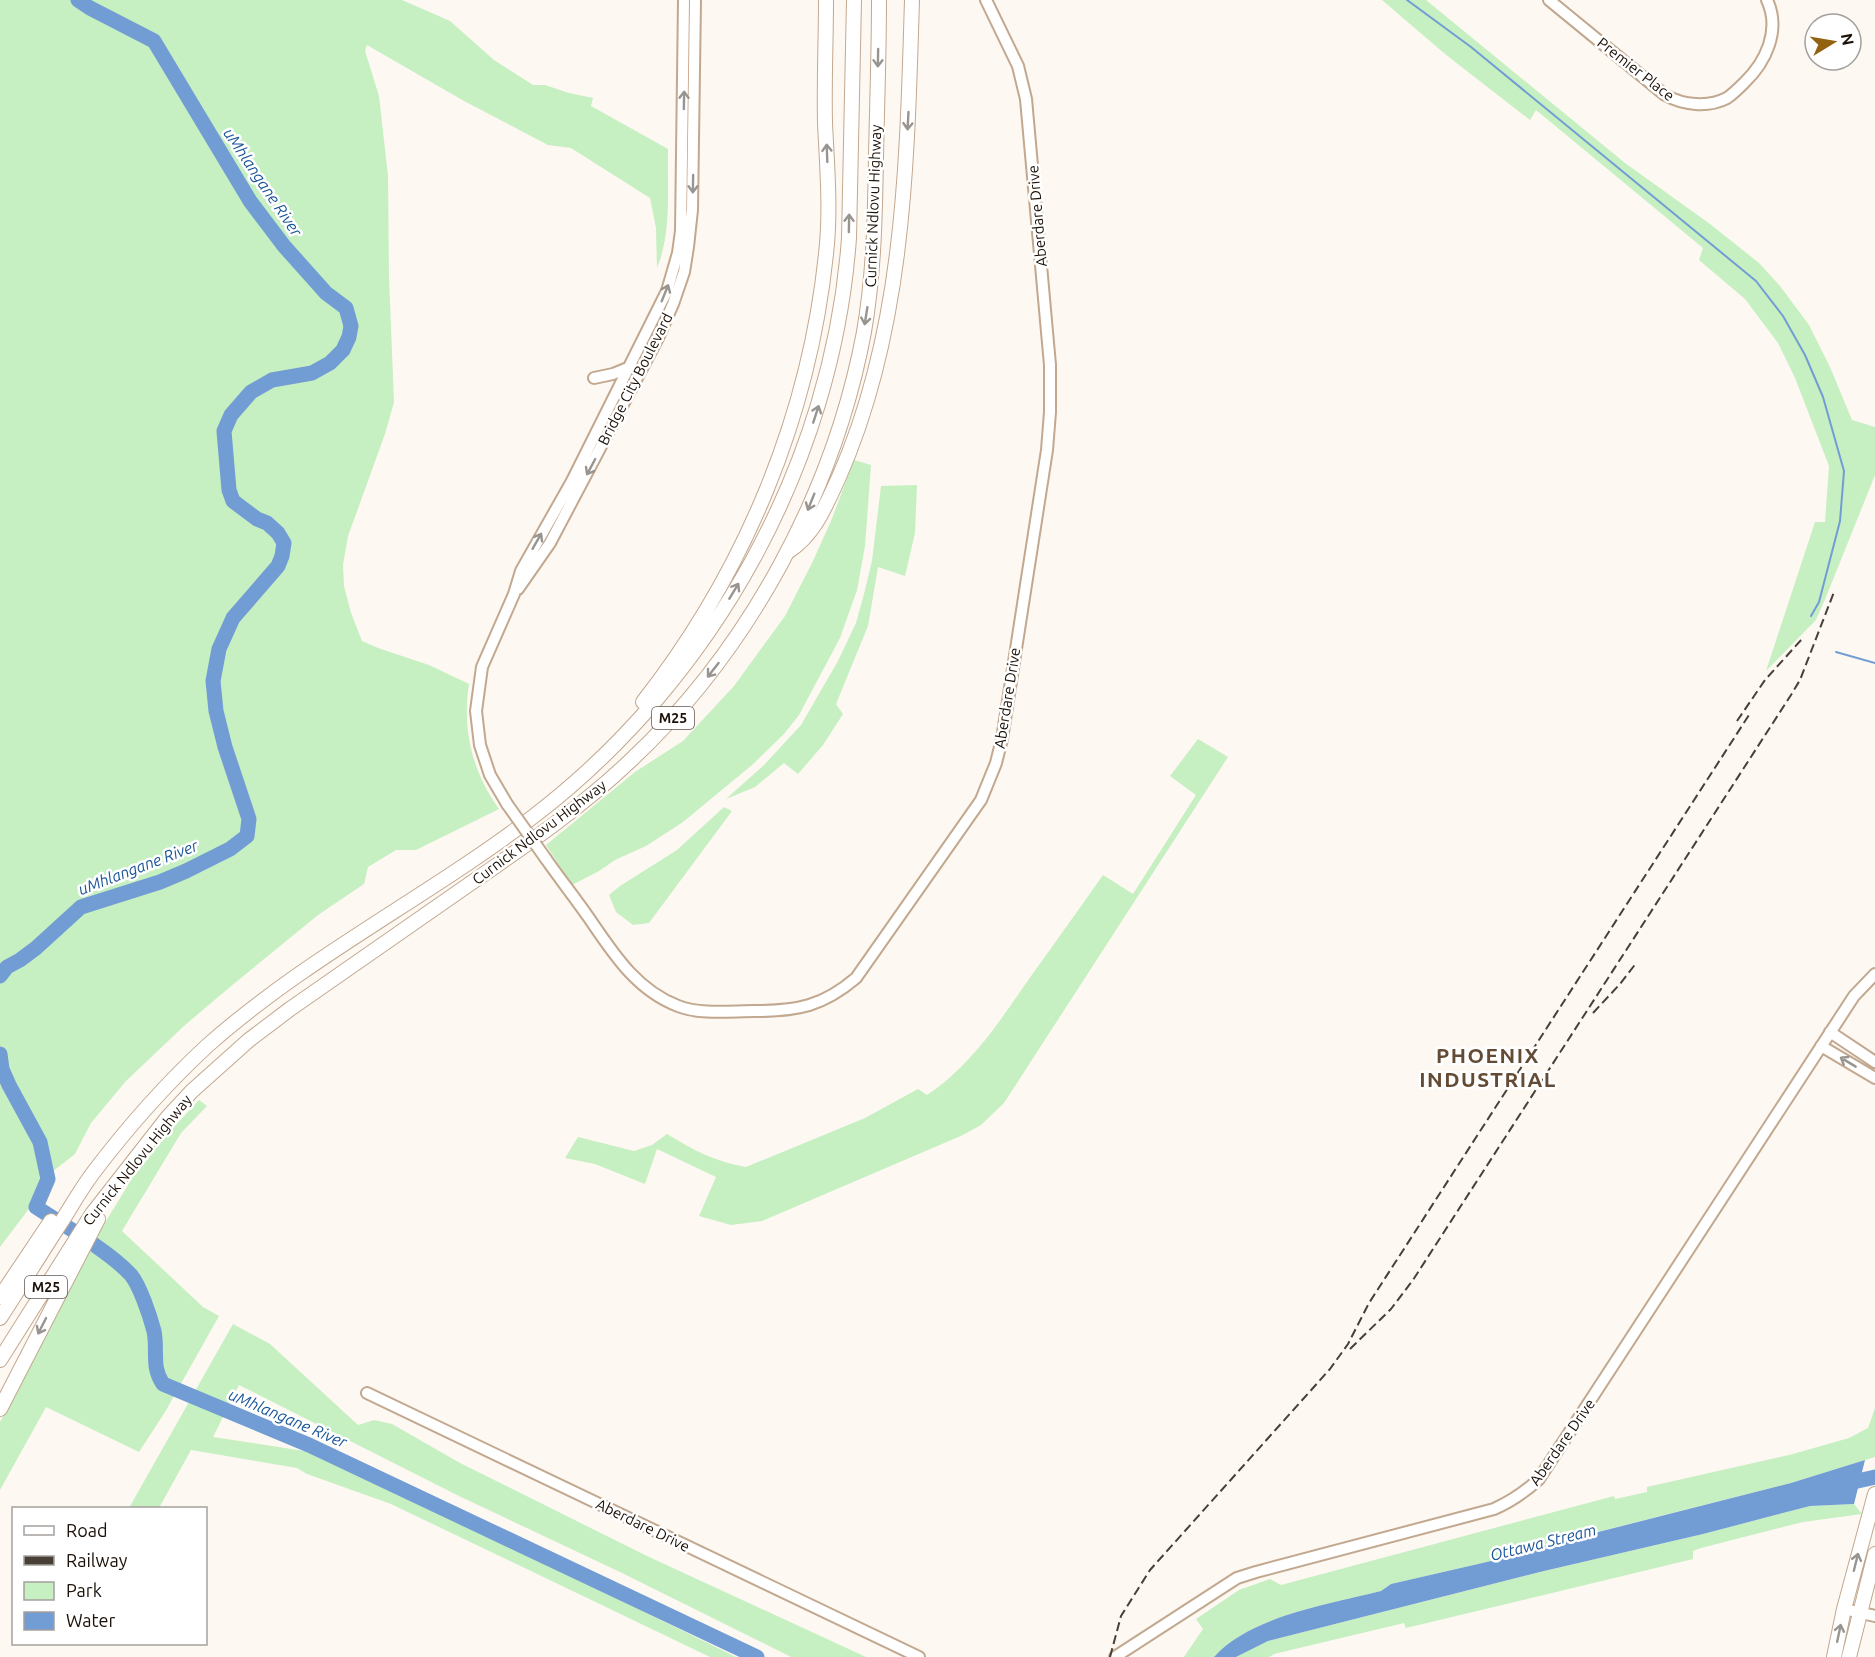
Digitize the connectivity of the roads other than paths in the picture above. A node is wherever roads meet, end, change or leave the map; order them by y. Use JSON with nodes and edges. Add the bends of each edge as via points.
{"nodes":[{"id":1,"x":684,"y":0,"type":"edge"},
{"id":2,"x":694,"y":0,"type":"edge"},
{"id":3,"x":827,"y":0,"type":"edge"},
{"id":4,"x":854,"y":0,"type":"edge"},
{"id":5,"x":879,"y":0,"type":"edge"},
{"id":6,"x":912,"y":0,"type":"edge"},
{"id":7,"x":986,"y":0,"type":"edge"},
{"id":8,"x":1549,"y":0,"type":"edge"},
{"id":9,"x":1767,"y":0,"type":"edge"},
{"id":10,"x":689,"y":137,"type":"junction"},
{"id":11,"x":630,"y":367,"type":"junction"},
{"id":12,"x":594,"y":378,"type":"dead end"},
{"id":13,"x":786,"y":554,"type":"junction"},
{"id":14,"x":525,"y":573,"type":"junction"},
{"id":15,"x":546,"y":859,"type":"joint"},
{"id":16,"x":1875,"y":974,"type":"edge"},
{"id":17,"x":1830,"y":1032,"type":"junction"},
{"id":18,"x":1821,"y":1046,"type":"junction"},
{"id":19,"x":1875,"y":1062,"type":"edge"},
{"id":20,"x":1875,"y":1078,"type":"edge"},
{"id":21,"x":88,"y":1173,"type":"junction"},
{"id":22,"x":95,"y":1216,"type":"junction"},
{"id":23,"x":55,"y":1223,"type":"junction"},
{"id":24,"x":0,"y":1296,"type":"edge"},
{"id":25,"x":0,"y":1318,"type":"edge"},
{"id":26,"x":0,"y":1360,"type":"edge"},
{"id":27,"x":367,"y":1393,"type":"dead end"},
{"id":28,"x":0,"y":1409,"type":"edge"},
{"id":29,"x":1875,"y":1494,"type":"edge"},
{"id":30,"x":1875,"y":1554,"type":"edge"},
{"id":31,"x":1844,"y":1609,"type":"junction"},
{"id":32,"x":1860,"y":1611,"type":"junction"},
{"id":33,"x":1875,"y":1616,"type":"edge"},
{"id":34,"x":919,"y":1657,"type":"edge"},
{"id":35,"x":1115,"y":1657,"type":"edge"},
{"id":36,"x":1834,"y":1657,"type":"edge"},
{"id":37,"x":1849,"y":1657,"type":"edge"}],
"edges":[{"from":10,"to":1,"type":"street","name":"Bridge City Boulevard","one_way":true},
{"from":2,"to":10,"type":"street","name":"Bridge City Boulevard"},
{"from":21,"to":3,"type":"main road","one_way":true,"via":[[125,1119],[206,1037],[295,969],[503,830],[557,789],[632,715],[699,623],[754,520],[788,432],[810,354],[828,224]]},
{"from":21,"to":4,"type":"main road","name":"Curnick Ndlovu Highway","number":"M25","one_way":true,"via":[[169,1083],[228,1028],[307,969],[533,817],[568,788],[663,692],[716,621],[798,467],[834,351],[849,238]]},
{"from":5,"to":13,"type":"main road","name":"Curnick Ndlovu Highway","number":"M25","one_way":true,"via":[[874,247],[864,333],[834,444],[809,509]]},
{"from":6,"to":13,"type":"main road","one_way":true,"via":[[905,175],[878,365],[861,421],[825,508],[804,540]]},
{"from":7,"to":15,"type":"street","name":"Aberdare Drive","via":[[1018,66],[1026,99],[1050,365],[1050,412],[1002,739],[981,800],[856,978],[828,999],[796,1009],[702,1011],[663,999],[632,976],[616,957]]},
{"from":8,"to":9,"type":"street","name":"Premier Place","via":[[1665,95],[1686,104],[1702,104],[1727,98],[1762,62],[1773,27]]},
{"from":11,"to":10,"type":"street","name":"Bridge City Boulevard","one_way":true,"via":[[667,291],[678,253]]},
{"from":10,"to":14,"type":"street","name":"Bridge City Boulevard","one_way":true,"via":[[692,210],[684,272],[673,304],[550,543]]},
{"from":11,"to":12,"type":"street"},
{"from":14,"to":11,"type":"street","name":"Bridge City Boulevard","one_way":true},
{"from":13,"to":22,"type":"main road","name":"Curnick Ndlovu Highway","number":"M25","one_way":true,"via":[[714,668],[629,763],[579,806],[249,1040],[167,1118]]},
{"from":14,"to":15,"type":"street","name":"Bridge City Boulevard","bridge":true,"via":[[482,667],[476,711],[485,763],[507,804]]},
{"from":16,"to":17,"type":"street","name":"Aberdare Drive","via":[[1854,996]]},
{"from":17,"to":18,"type":"street","name":"Aberdare Drive"},
{"from":17,"to":19,"type":"street"},
{"from":20,"to":18,"type":"street","one_way":true},
{"from":18,"to":35,"type":"street","name":"Aberdare Drive","via":[[1582,1415],[1528,1490],[1494,1509],[1237,1578]]},
{"from":21,"to":23,"type":"main road","name":"Curnick Ndlovu Highway","number":"M25"},
{"from":22,"to":26,"type":"main road","name":"Curnick Ndlovu Highway","number":"M25"},
{"from":22,"to":28,"type":"main road","one_way":true},
{"from":23,"to":24,"type":"main road"},
{"from":23,"to":25,"type":"main road","name":"Curnick Ndlovu Highway","number":"M25"},
{"from":27,"to":34,"type":"street","name":"Aberdare Drive"},
{"from":31,"to":29,"type":"main road","one_way":true},
{"from":30,"to":32,"type":"main road"},
{"from":31,"to":32,"type":"street"},
{"from":36,"to":31,"type":"main road","one_way":true},
{"from":32,"to":33,"type":"street"},
{"from":32,"to":37,"type":"main road"}]}
